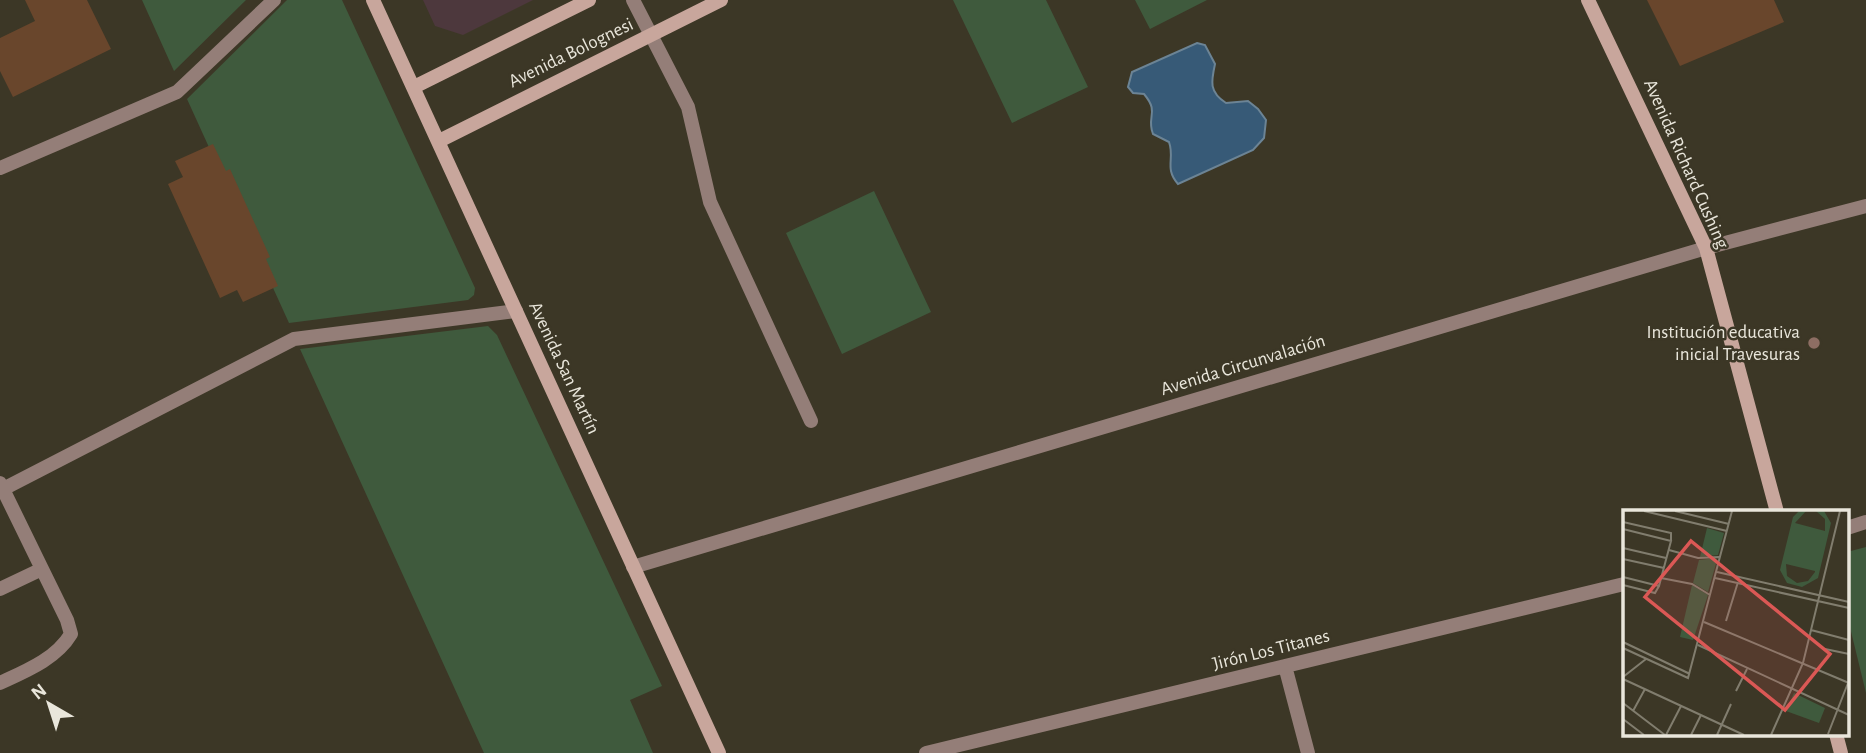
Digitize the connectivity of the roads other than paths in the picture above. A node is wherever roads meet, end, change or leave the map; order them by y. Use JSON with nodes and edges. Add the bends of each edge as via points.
{"nodes":[{"id":1,"x":274,"y":0,"type":"edge"},
{"id":2,"x":373,"y":0,"type":"edge"},
{"id":3,"x":589,"y":0,"type":"edge"},
{"id":4,"x":633,"y":0,"type":"edge"},
{"id":5,"x":721,"y":0,"type":"edge"},
{"id":6,"x":1588,"y":0,"type":"edge"},
{"id":7,"x":651,"y":35,"type":"junction"},
{"id":8,"x":414,"y":87,"type":"junction"},
{"id":9,"x":439,"y":141,"type":"junction"},
{"id":10,"x":0,"y":168,"type":"edge"},
{"id":11,"x":1866,"y":206,"type":"edge"},
{"id":12,"x":1706,"y":248,"type":"junction"},
{"id":13,"x":516,"y":311,"type":"junction"},
{"id":14,"x":811,"y":421,"type":"dead end"},
{"id":15,"x":1,"y":486,"type":"edge"},
{"id":16,"x":1776,"y":510,"type":"edge"},
{"id":17,"x":1866,"y":522,"type":"edge"},
{"id":18,"x":1848,"y":528,"type":"edge"},
{"id":19,"x":634,"y":567,"type":"junction"},
{"id":20,"x":42,"y":569,"type":"junction"},
{"id":21,"x":1623,"y":584,"type":"edge"},
{"id":22,"x":0,"y":589,"type":"edge"},
{"id":23,"x":1285,"y":666,"type":"junction"},
{"id":24,"x":0,"y":683,"type":"edge"},
{"id":25,"x":1837,"y":736,"type":"edge"},
{"id":26,"x":719,"y":753,"type":"edge"},
{"id":27,"x":926,"y":753,"type":"edge"},
{"id":28,"x":1308,"y":753,"type":"edge"},
{"id":29,"x":1841,"y":753,"type":"edge"}],
"edges":[{"from":1,"to":10,"type":"street","via":[[177,92]]},
{"from":2,"to":8,"type":"main road","name":"Avenida San Martín"},
{"from":3,"to":8,"type":"main road","name":"Avenida Bolognesi"},
{"from":4,"to":7,"type":"street"},
{"from":5,"to":7,"type":"main road","name":"Avenida Bolognesi"},
{"from":6,"to":12,"type":"main road","name":"Avenida Richard Cushing"},
{"from":7,"to":9,"type":"main road","name":"Avenida Bolognesi"},
{"from":7,"to":14,"type":"street","via":[[688,107],[710,202]]},
{"from":8,"to":9,"type":"main road","name":"Avenida San Martín"},
{"from":9,"to":13,"type":"main road","name":"Avenida San Martín"},
{"from":11,"to":12,"type":"street","name":"Avenida Circunvalación"},
{"from":12,"to":16,"type":"main road","name":"Avenida Richard Cushing"},
{"from":12,"to":19,"type":"street","name":"Avenida Circunvalación"},
{"from":13,"to":15,"type":"street","via":[[294,339]]},
{"from":13,"to":19,"type":"main road","name":"Avenida San Martín"},
{"from":15,"to":20,"type":"street"},
{"from":17,"to":18,"type":"street"},
{"from":19,"to":26,"type":"main road","name":"Avenida San Martín"},
{"from":20,"to":22,"type":"street"},
{"from":20,"to":24,"type":"street","via":[[71,634],[52,655]]},
{"from":21,"to":23,"type":"street","name":"Jirón Los Titanes"},
{"from":23,"to":27,"type":"street","name":"Jirón Los Titanes"},
{"from":23,"to":28,"type":"street"},
{"from":25,"to":29,"type":"main road"}]}
